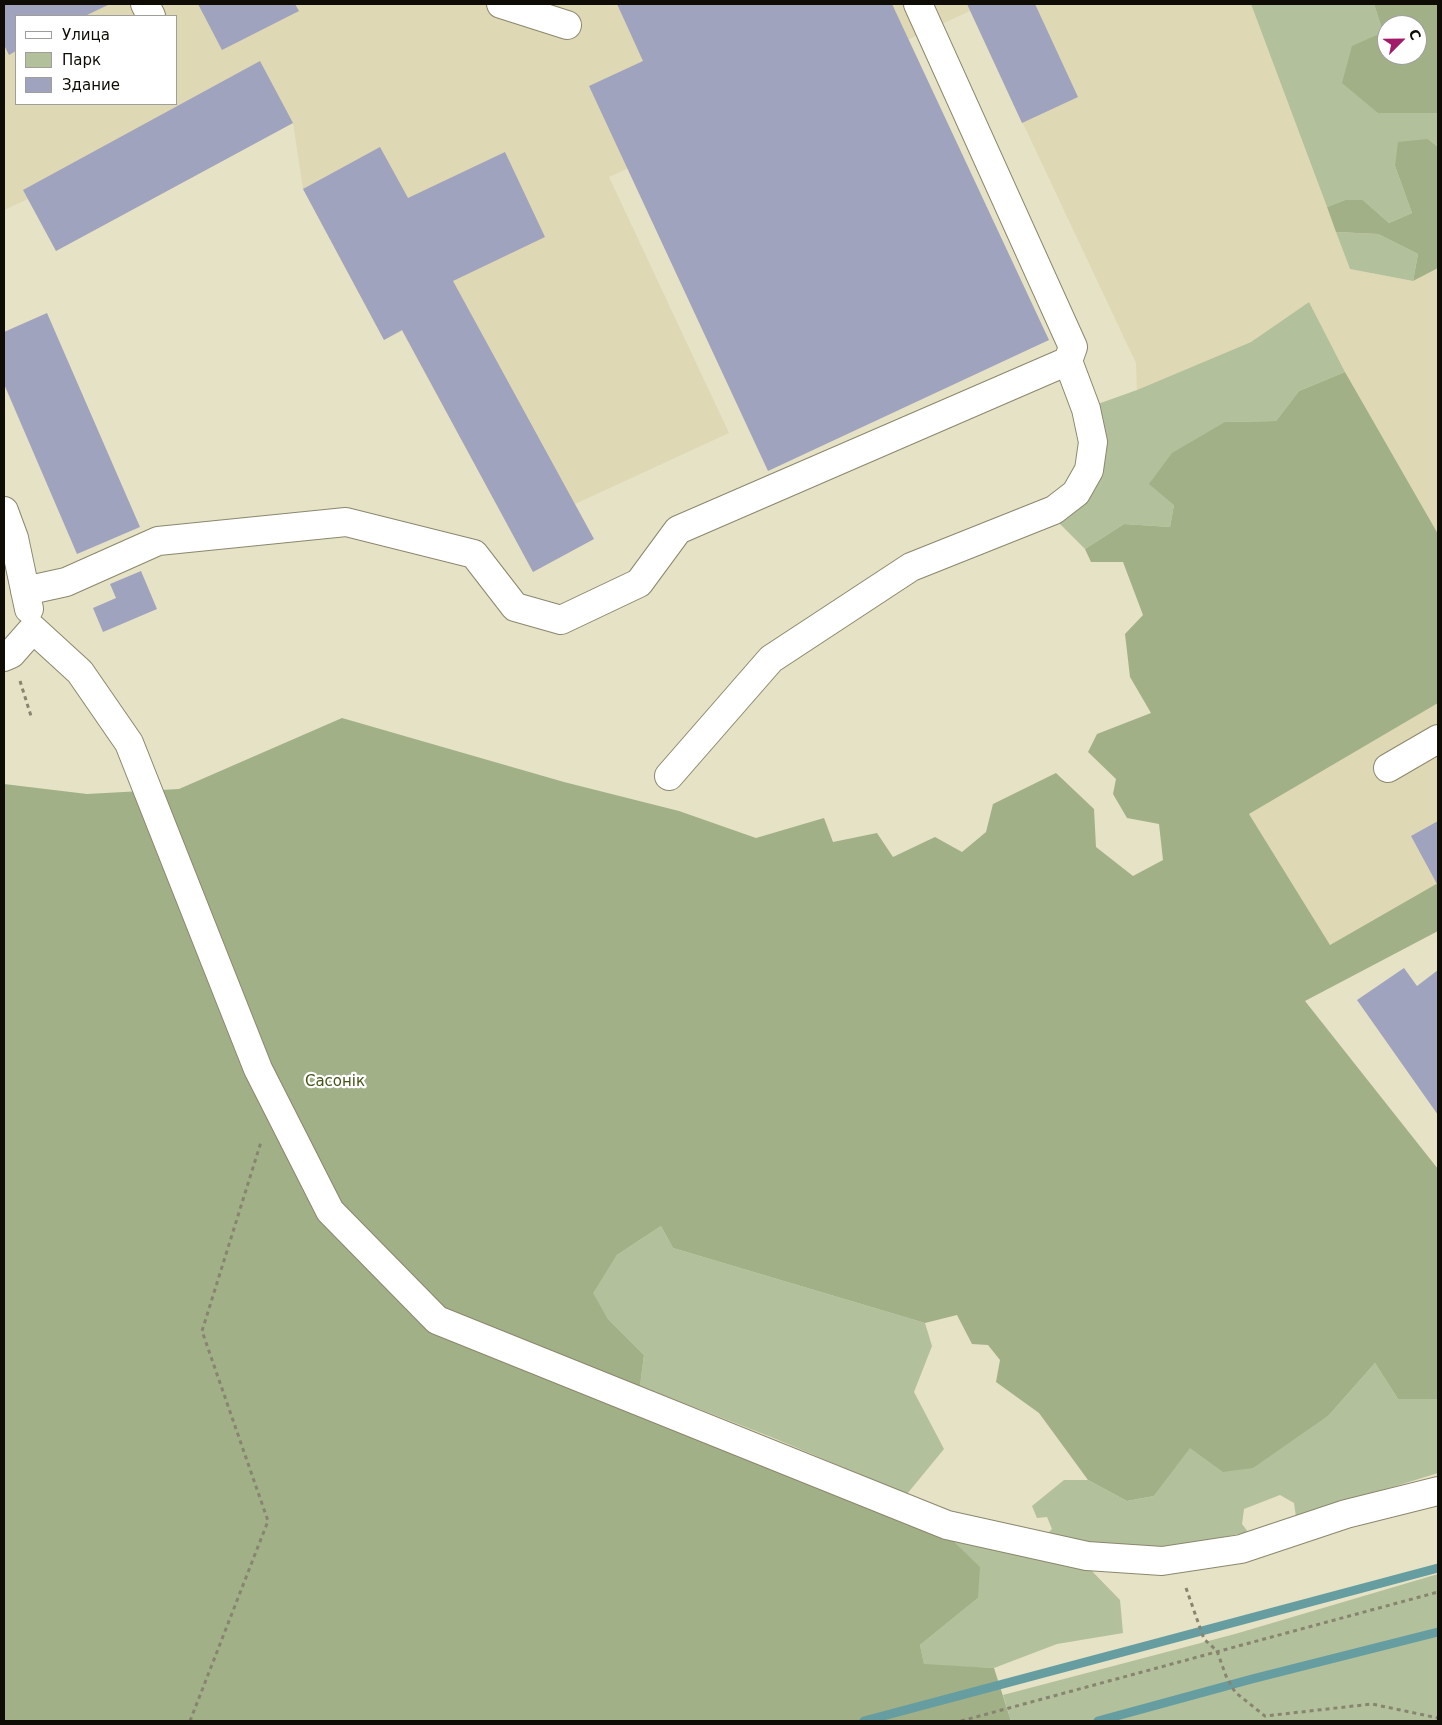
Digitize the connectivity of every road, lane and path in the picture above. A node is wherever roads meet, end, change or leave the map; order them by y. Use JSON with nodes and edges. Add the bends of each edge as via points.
{"nodes":[{"id":1,"x":501,"y":4,"type":"edge"},
{"id":2,"x":918,"y":4,"type":"edge"},
{"id":3,"x":567,"y":25,"type":"dead end"},
{"id":4,"x":1068,"y":361,"type":"junction"},
{"id":5,"x":4,"y":511,"type":"edge"},
{"id":6,"x":25,"y":591,"type":"junction"},
{"id":7,"x":33,"y":629,"type":"junction"},
{"id":8,"x":7,"y":655,"type":"edge"},
{"id":9,"x":32,"y":716,"type":"dead end"},
{"id":10,"x":1438,"y":739,"type":"edge"},
{"id":11,"x":1388,"y":768,"type":"dead end"},
{"id":12,"x":669,"y":776,"type":"dead end"},
{"id":13,"x":274,"y":1101,"type":"junction"},
{"id":14,"x":1438,"y":1491,"type":"edge"},
{"id":15,"x":1162,"y":1561,"type":"junction"},
{"id":16,"x":1438,"y":1592,"type":"edge"},
{"id":17,"x":1217,"y":1651,"type":"junction"},
{"id":18,"x":1438,"y":1718,"type":"edge"},
{"id":19,"x":190,"y":1721,"type":"edge"},
{"id":20,"x":961,"y":1721,"type":"edge"}],
"edges":[{"from":1,"to":3,"type":"street"},
{"from":2,"to":4,"type":"street","via":[[1073,347]]},
{"from":4,"to":6,"type":"street","via":[[678,530],[639,583],[561,620],[514,607],[474,554],[346,522],[158,541],[66,582]]},
{"from":4,"to":12,"type":"street","via":[[1086,409],[1093,442],[1090,470],[1076,493],[1054,510],[911,567],[771,658]]},
{"from":5,"to":6,"type":"street","via":[[14,538]]},
{"from":6,"to":7,"type":"street"},
{"from":7,"to":8,"type":"street"},
{"from":7,"to":13,"type":"street","via":[[80,672],[129,743],[258,1069]]},
{"from":8,"to":9,"type":"path"},
{"from":10,"to":11,"type":"street"},
{"from":13,"to":15,"type":"street","via":[[330,1211],[437,1320],[947,1525],[1087,1556]]},
{"from":13,"to":19,"type":"path","via":[[202,1331],[268,1521]]},
{"from":14,"to":15,"type":"street","via":[[1346,1514],[1241,1549]]},
{"from":15,"to":17,"type":"path","via":[[1187,1589],[1204,1639]]},
{"from":16,"to":17,"type":"path"},
{"from":17,"to":18,"type":"path","via":[[1235,1692],[1265,1716],[1372,1704]]},
{"from":17,"to":20,"type":"path"}]}
